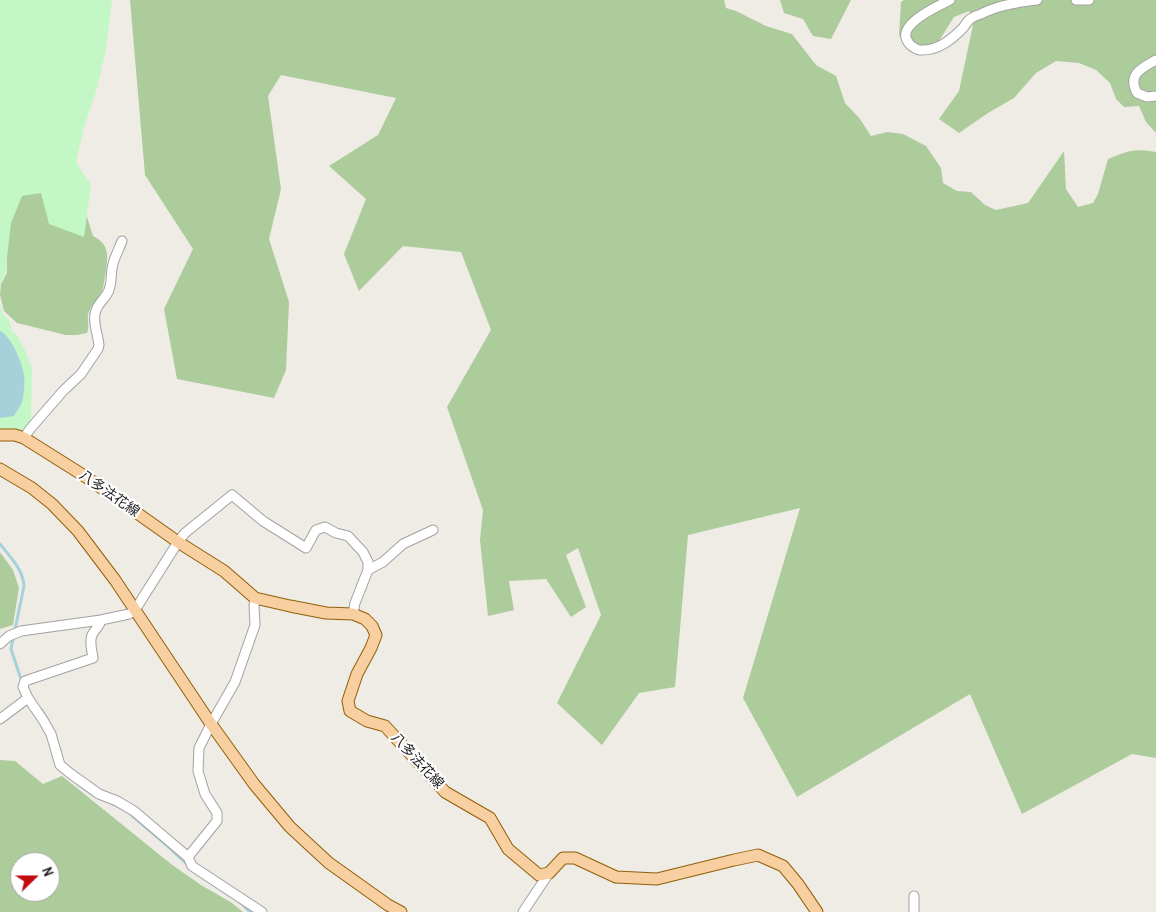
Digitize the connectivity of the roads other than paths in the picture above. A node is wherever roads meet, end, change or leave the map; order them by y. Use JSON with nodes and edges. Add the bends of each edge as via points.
{"nodes":[{"id":1,"x":950,"y":0,"type":"edge"},
{"id":2,"x":1036,"y":0,"type":"edge"},
{"id":3,"x":1076,"y":0,"type":"edge"},
{"id":4,"x":1089,"y":0,"type":"edge"},
{"id":5,"x":1156,"y":60,"type":"edge"},
{"id":6,"x":1156,"y":96,"type":"edge"},
{"id":7,"x":122,"y":241,"type":"dead end"},
{"id":8,"x":0,"y":435,"type":"edge"},
{"id":9,"x":24,"y":438,"type":"junction"},
{"id":10,"x":0,"y":469,"type":"edge"},
{"id":11,"x":433,"y":530,"type":"dead end"},
{"id":12,"x":178,"y":542,"type":"junction"},
{"id":13,"x":368,"y":570,"type":"junction"},
{"id":14,"x":255,"y":598,"type":"junction"},
{"id":15,"x":135,"y":610,"type":"junction"},
{"id":16,"x":353,"y":614,"type":"junction"},
{"id":17,"x":101,"y":620,"type":"junction"},
{"id":18,"x":0,"y":644,"type":"edge"},
{"id":19,"x":28,"y":698,"type":"junction"},
{"id":20,"x":0,"y":719,"type":"edge"},
{"id":21,"x":211,"y":724,"type":"junction"},
{"id":22,"x":188,"y":857,"type":"junction"},
{"id":23,"x":549,"y":873,"type":"junction"},
{"id":24,"x":914,"y":896,"type":"dead end"},
{"id":25,"x":262,"y":912,"type":"edge"},
{"id":26,"x":401,"y":912,"type":"edge"},
{"id":27,"x":523,"y":912,"type":"edge"},
{"id":28,"x":817,"y":912,"type":"edge"},
{"id":29,"x":914,"y":912,"type":"edge"}],
"edges":[{"from":1,"to":2,"type":"street","via":[[911,24],[906,36],[909,44],[917,50],[939,47],[980,14]]},
{"from":3,"to":4,"type":"street"},
{"from":5,"to":6,"type":"street","via":[[1140,69],[1133,86],[1137,93]]},
{"from":7,"to":9,"type":"street","via":[[113,264],[111,285],[94,315],[98,349],[81,374]]},
{"from":8,"to":9,"type":"main road","name":"八多法花線"},
{"from":9,"to":12,"type":"main road","name":"八多法花線"},
{"from":10,"to":15,"type":"main road","via":[[32,488],[78,531]]},
{"from":11,"to":13,"type":"street","via":[[403,544],[383,562]]},
{"from":12,"to":13,"type":"street","via":[[232,495],[264,521],[306,548],[316,530],[325,527],[348,536],[363,552]]},
{"from":12,"to":14,"type":"main road","name":"八多法花線","via":[[224,572]]},
{"from":12,"to":15,"type":"street"},
{"from":13,"to":16,"type":"street"},
{"from":14,"to":16,"type":"main road","name":"八多法花線","via":[[326,613]]},
{"from":14,"to":21,"type":"street","via":[[252,636],[235,682]]},
{"from":15,"to":17,"type":"street"},
{"from":15,"to":21,"type":"main road"},
{"from":16,"to":23,"type":"main road","name":"八多法花線","via":[[365,619],[376,635],[357,674],[348,701],[350,711],[384,726],[445,792],[490,818],[508,849],[539,875]]},
{"from":17,"to":18,"type":"street","via":[[21,631]]},
{"from":17,"to":19,"type":"street","via":[[92,634],[93,658],[25,681],[23,687]]},
{"from":19,"to":20,"type":"street"},
{"from":19,"to":22,"type":"street","via":[[51,734],[60,764],[99,794],[134,811]]},
{"from":21,"to":22,"type":"street","via":[[199,748],[198,771],[205,794],[217,813],[217,821]]},
{"from":21,"to":26,"type":"main road","via":[[290,827],[329,863]]},
{"from":22,"to":25,"type":"street","via":[[192,866]]},
{"from":23,"to":27,"type":"street"},
{"from":23,"to":28,"type":"main road","via":[[563,858],[574,858],[616,877],[657,879],[758,855],[783,866]]},
{"from":24,"to":29,"type":"street"}]}
